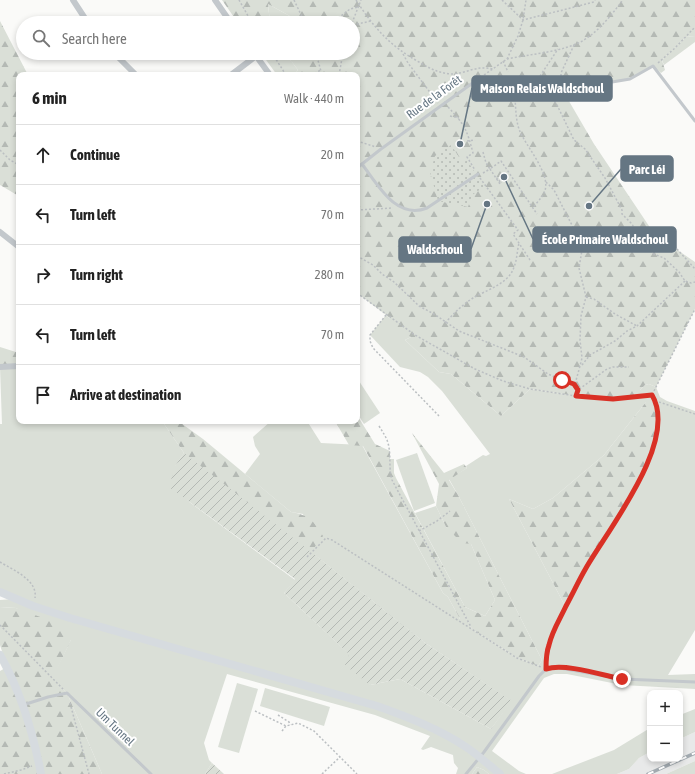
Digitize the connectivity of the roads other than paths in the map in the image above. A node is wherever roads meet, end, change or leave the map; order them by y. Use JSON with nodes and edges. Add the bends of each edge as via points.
{"nodes":[{"id":1,"x":73,"y":0,"type":"edge"},
{"id":2,"x":215,"y":0,"type":"edge"},
{"id":3,"x":83,"y":16,"type":"edge"},
{"id":4,"x":226,"y":16,"type":"edge"},
{"id":5,"x":121,"y":60,"type":"edge"},
{"id":6,"x":248,"y":60,"type":"edge"},
{"id":7,"x":259,"y":60,"type":"edge"},
{"id":8,"x":133,"y":72,"type":"edge"},
{"id":9,"x":234,"y":72,"type":"edge"},
{"id":10,"x":268,"y":72,"type":"edge"},
{"id":11,"x":695,"y":121,"type":"edge"},
{"id":12,"x":362,"y":164,"type":"joint"},
{"id":13,"x":478,"y":174,"type":"road end"},
{"id":14,"x":0,"y":232,"type":"edge"},
{"id":15,"x":16,"y":245,"type":"edge"},
{"id":16,"x":0,"y":366,"type":"edge"},
{"id":17,"x":16,"y":366,"type":"edge"},
{"id":18,"x":652,"y":395,"type":"road end"},
{"id":19,"x":0,"y":592,"type":"edge"},
{"id":20,"x":16,"y":599,"type":"junction"},
{"id":21,"x":0,"y":600,"type":"edge"},
{"id":22,"x":0,"y":655,"type":"edge"},
{"id":23,"x":546,"y":669,"type":"junction"},
{"id":24,"x":695,"y":682,"type":"edge"},
{"id":25,"x":23,"y":705,"type":"junction"},
{"id":26,"x":480,"y":757,"type":"junction"},
{"id":27,"x":41,"y":774,"type":"edge"},
{"id":28,"x":151,"y":774,"type":"edge"},
{"id":29,"x":466,"y":774,"type":"edge"},
{"id":30,"x":500,"y":774,"type":"edge"}],
"edges":[{"from":1,"to":3,"type":"street"},
{"from":2,"to":4,"type":"street"},
{"from":5,"to":8,"type":"street"},
{"from":6,"to":9,"type":"street"},
{"from":7,"to":10,"type":"street"},
{"from":11,"to":12,"type":"lane","name":"Rue de la Forêt","via":[[653,66],[630,79],[600,84],[561,84],[538,78],[474,82]]},
{"from":12,"to":13,"type":"lane","via":[[389,199],[401,208],[411,211],[427,208]]},
{"from":14,"to":15,"type":"street"},
{"from":16,"to":17,"type":"street"},
{"from":18,"to":23,"type":"lane","via":[[658,414],[658,430],[650,459],[631,496],[586,568],[555,628],[547,651]]},
{"from":19,"to":20,"type":"main road"},
{"from":20,"to":21,"type":"main road"},
{"from":20,"to":26,"type":"main road","via":[[402,715],[449,736]]},
{"from":22,"to":25,"type":"main road"},
{"from":23,"to":24,"type":"lane","via":[[565,668],[622,679]]},
{"from":23,"to":26,"type":"lane"},
{"from":25,"to":27,"type":"main road"},
{"from":25,"to":28,"type":"lane","name":"Um Tunnel","via":[[67,693]]},
{"from":26,"to":29,"type":"lane"},
{"from":26,"to":30,"type":"main road"}]}
